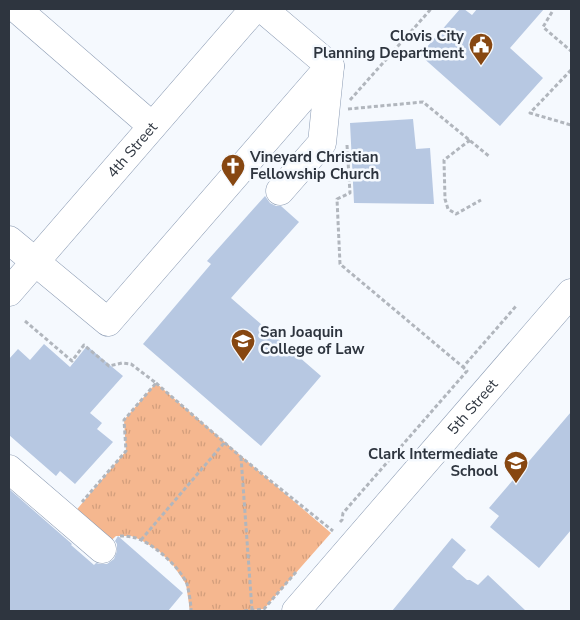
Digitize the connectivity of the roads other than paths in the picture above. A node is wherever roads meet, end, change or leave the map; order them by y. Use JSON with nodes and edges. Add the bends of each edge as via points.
{"nodes":[{"id":1,"x":17,"y":9,"type":"edge"},
{"id":2,"x":254,"y":9,"type":"edge"},
{"id":3,"x":263,"y":9,"type":"edge"},
{"id":4,"x":330,"y":66,"type":"junction"},
{"id":5,"x":152,"y":126,"type":"junction"},
{"id":6,"x":280,"y":191,"type":"dead end"},
{"id":7,"x":9,"y":240,"type":"edge"},
{"id":8,"x":35,"y":262,"type":"junction"},
{"id":9,"x":9,"y":292,"type":"edge"},
{"id":10,"x":571,"y":293,"type":"edge"},
{"id":11,"x":9,"y":469,"type":"edge"},
{"id":12,"x":102,"y":549,"type":"road end"},
{"id":13,"x":296,"y":611,"type":"edge"}],
"edges":[{"from":1,"to":5,"type":"main road"},
{"from":2,"to":5,"type":"main road","name":"4th Street"},
{"from":3,"to":4,"type":"main road"},
{"from":4,"to":6,"type":"main road","via":[[322,143]]},
{"from":4,"to":8,"type":"main road","via":[[108,322]]},
{"from":5,"to":8,"type":"main road","name":"4th Street"},
{"from":7,"to":8,"type":"main road"},
{"from":8,"to":9,"type":"main road","name":"4th Street"},
{"from":10,"to":13,"type":"main road","name":"5th Street"},
{"from":11,"to":12,"type":"main road"}]}
